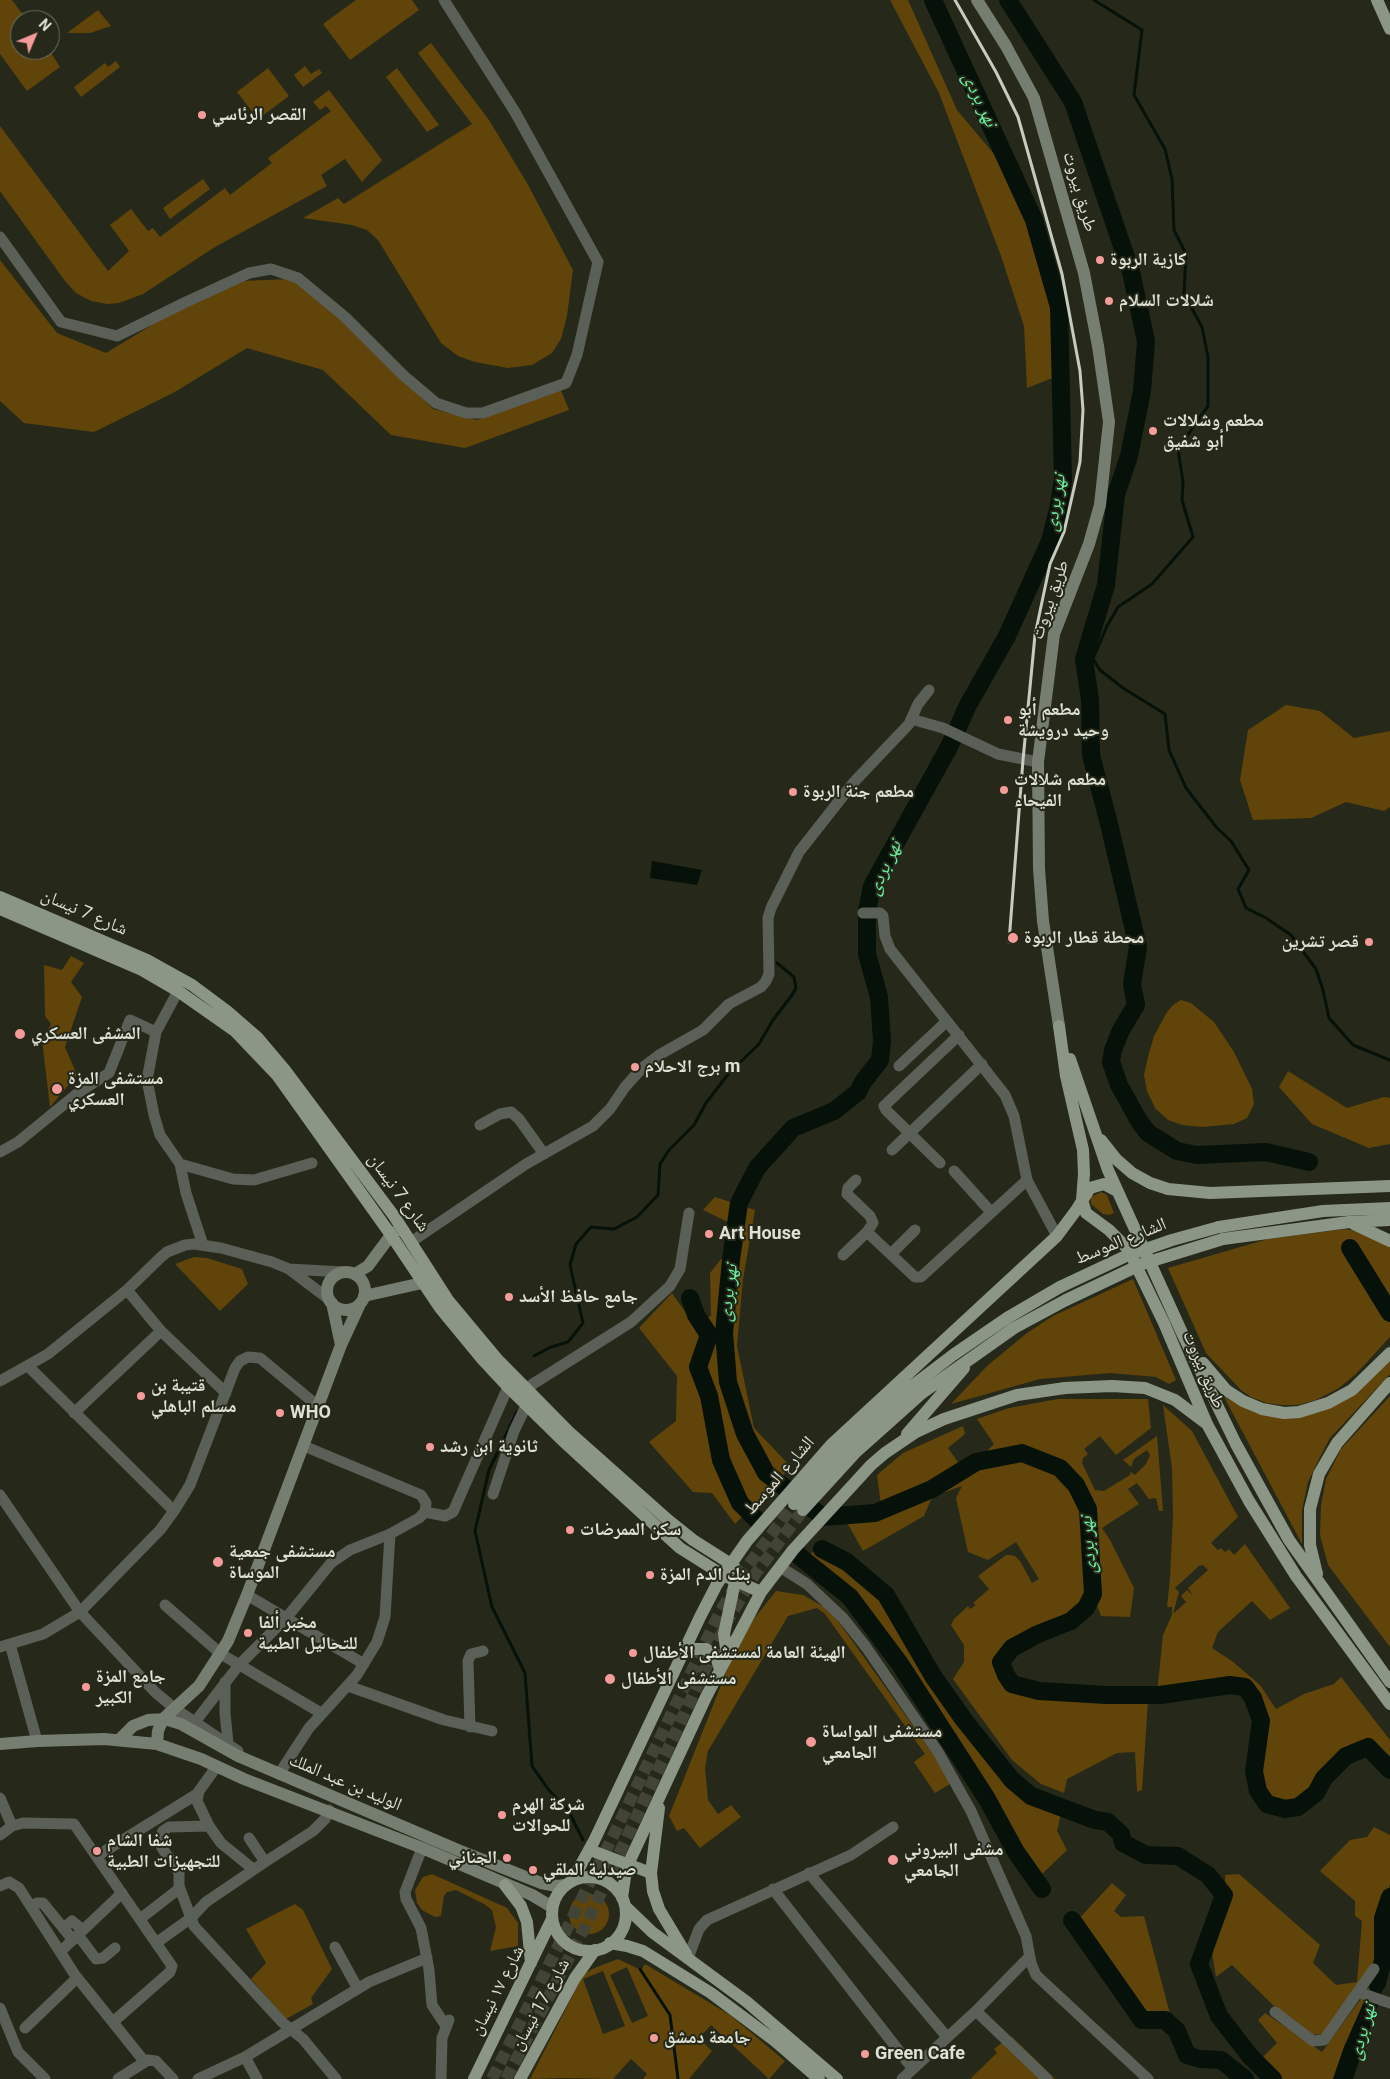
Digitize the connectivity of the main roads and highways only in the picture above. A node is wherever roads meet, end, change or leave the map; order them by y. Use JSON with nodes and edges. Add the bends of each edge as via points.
{"nodes":[{"id":1,"x":1377,"y":0,"type":"edge"},
{"id":2,"x":1390,"y":29,"type":"edge"},
{"id":3,"x":0,"y":896,"type":"edge"},
{"id":4,"x":0,"y":909,"type":"edge"},
{"id":5,"x":1094,"y":1132,"type":"junction"},
{"id":6,"x":1390,"y":1186,"type":"edge"},
{"id":7,"x":1117,"y":1191,"type":"junction"},
{"id":8,"x":1082,"y":1200,"type":"junction"},
{"id":9,"x":1390,"y":1208,"type":"edge"},
{"id":10,"x":1390,"y":1220,"type":"edge"},
{"id":11,"x":1349,"y":1222,"type":"junction"},
{"id":12,"x":396,"y":1231,"type":"junction"},
{"id":13,"x":1221,"y":1233,"type":"junction"},
{"id":14,"x":1390,"y":1241,"type":"edge"},
{"id":15,"x":427,"y":1279,"type":"junction"},
{"id":16,"x":1183,"y":1335,"type":"junction"},
{"id":17,"x":1390,"y":1353,"type":"edge"},
{"id":18,"x":975,"y":1354,"type":"junction"},
{"id":19,"x":907,"y":1383,"type":"junction"},
{"id":20,"x":1390,"y":1383,"type":"edge"},
{"id":21,"x":1207,"y":1424,"type":"junction"},
{"id":22,"x":900,"y":1442,"type":"junction"},
{"id":23,"x":731,"y":1563,"type":"junction"},
{"id":24,"x":729,"y":1578,"type":"junction"},
{"id":25,"x":1319,"y":1584,"type":"junction"},
{"id":26,"x":760,"y":1592,"type":"junction"},
{"id":27,"x":681,"y":1656,"type":"junction"},
{"id":28,"x":727,"y":1656,"type":"junction"},
{"id":29,"x":720,"y":1669,"type":"junction"},
{"id":30,"x":1390,"y":1682,"type":"edge"},
{"id":31,"x":1390,"y":1704,"type":"edge"},
{"id":32,"x":661,"y":1794,"type":"junction"},
{"id":33,"x":590,"y":1850,"type":"junction"},
{"id":34,"x":628,"y":1866,"type":"junction"},
{"id":35,"x":651,"y":1873,"type":"junction"},
{"id":36,"x":569,"y":1883,"type":"junction"},
{"id":37,"x":505,"y":1885,"type":"road end"},
{"id":38,"x":624,"y":1902,"type":"junction"},
{"id":39,"x":552,"y":1913,"type":"junction"},
{"id":40,"x":610,"y":1943,"type":"junction"},
{"id":41,"x":595,"y":1950,"type":"junction"},
{"id":42,"x":688,"y":1958,"type":"junction"},
{"id":43,"x":532,"y":1963,"type":"junction"},
{"id":44,"x":474,"y":2079,"type":"edge"},
{"id":45,"x":520,"y":2079,"type":"edge"},
{"id":46,"x":819,"y":2079,"type":"edge"},
{"id":47,"x":837,"y":2079,"type":"edge"}],
"edges":[{"from":1,"to":2,"type":"main road"},
{"from":3,"to":12,"type":"main road","name":"شارع 7 نيسان","via":[[148,960],[227,1010],[258,1038],[285,1070]]},
{"from":4,"to":12,"type":"main road","name":"شارع 7 نيسان","via":[[142,970],[220,1019],[264,1060]]},
{"from":5,"to":6,"type":"main road","via":[[1132,1173],[1168,1189],[1210,1193]]},
{"from":5,"to":7,"type":"main road","name":"طريق بيروت"},
{"from":5,"to":8,"type":"main road","name":"طريق بيروت","via":[[1059,1026],[1066,1076],[1083,1150]]},
{"from":7,"to":8,"type":"main road","name":"الشارع الموسط","via":[[1104,1184],[1096,1184]]},
{"from":7,"to":16,"type":"main road","name":"طريق بيروت"},
{"from":8,"to":19,"type":"main road","name":"الشارع الموسط","via":[[1057,1236]]},
{"from":8,"to":21,"type":"main road","name":"طريق بيروت","via":[[1086,1213],[1119,1239],[1135,1261]]},
{"from":9,"to":13,"type":"main road","name":"الشارع الموسط","via":[[1323,1211]]},
{"from":10,"to":11,"type":"main road","name":"الشارع الموسط"},
{"from":11,"to":13,"type":"main road","name":"الشارع الموسط"},
{"from":11,"to":14,"type":"main road"},
{"from":12,"to":15,"type":"main road","name":"شارع 7 نيسان"},
{"from":12,"to":15,"type":"main road","name":"شارع 7 نيسان","via":[[411,1242]]},
{"from":13,"to":18,"type":"main road","name":"الشارع الموسط","bridge":true,"via":[[1142,1264],[1066,1300]]},
{"from":13,"to":19,"type":"main road","name":"الشارع الموسط","bridge":true,"via":[[1172,1240],[1126,1256],[1060,1287]]},
{"from":15,"to":23,"type":"main road","name":"شارع 7 نيسان","via":[[525,1389],[569,1432],[674,1525]]},
{"from":15,"to":24,"type":"main road","name":"شارع 7 نيسان","via":[[460,1334],[526,1406],[671,1540]]},
{"from":16,"to":17,"type":"main road","via":[[1226,1390],[1262,1409],[1284,1413],[1328,1403],[1352,1390]]},
{"from":16,"to":25,"type":"main road","name":"طريق بيروت","via":[[1236,1444],[1289,1540]]},
{"from":18,"to":19,"type":"main road","name":"الشارع الموسط","via":[[922,1393],[799,1507],[848,1444]]},
{"from":18,"to":22,"type":"main road"},
{"from":19,"to":23,"type":"main road","name":"الشارع الموسط","via":[[830,1445]]},
{"from":20,"to":25,"type":"main road","via":[[1337,1443],[1319,1474],[1310,1509],[1310,1545]]},
{"from":21,"to":22,"type":"main road","via":[[1180,1402],[1156,1391],[1134,1386],[1088,1386],[1017,1395],[944,1419]]},
{"from":21,"to":31,"type":"main road","name":"طريق بيروت","via":[[1249,1501],[1296,1576]]},
{"from":22,"to":26,"type":"main road","via":[[871,1465]]},
{"from":23,"to":24,"type":"main road","name":"الشارع الموسط"},
{"from":24,"to":26,"type":"main road","name":"شارع 7 نيسان"},
{"from":24,"to":27,"type":"main road","name":"الشارع الموسط"},
{"from":24,"to":28,"type":"main road","via":[[724,1634]]},
{"from":25,"to":30,"type":"main road","name":"طريق بيروت"},
{"from":26,"to":28,"type":"main road"},
{"from":27,"to":29,"type":"main road","via":[[692,1649],[706,1649],[716,1657]]},
{"from":27,"to":33,"type":"main road","name":"الشارع الموسط"},
{"from":28,"to":29,"type":"main road"},
{"from":29,"to":32,"type":"main road"},
{"from":32,"to":34,"type":"main road"},
{"from":32,"to":35,"type":"main road"},
{"from":33,"to":34,"type":"main road"},
{"from":33,"to":36,"type":"main road","name":"الشارع الموسط"},
{"from":34,"to":35,"type":"main road"},
{"from":34,"to":38,"type":"main road"},
{"from":35,"to":42,"type":"main road","via":[[659,1909]]},
{"from":36,"to":38,"type":"main road","via":[[588,1877],[605,1880]]},
{"from":36,"to":39,"type":"main road","via":[[557,1895]]},
{"from":37,"to":43,"type":"main road","via":[[521,1906],[527,1922]]},
{"from":38,"to":40,"type":"main road","via":[[624,1923],[617,1938]]},
{"from":38,"to":42,"type":"main road","via":[[652,1932]]},
{"from":39,"to":41,"type":"main road","via":[[554,1927],[564,1940],[578,1949]]},
{"from":39,"to":43,"type":"main road","name":"شارع ١٧ نيسان"},
{"from":40,"to":41,"type":"main road"},
{"from":40,"to":46,"type":"main road","via":[[643,1951],[711,1993]]},
{"from":41,"to":45,"type":"main road","name":"شارع 17 نيسان","via":[[575,1978]]},
{"from":42,"to":47,"type":"main road","via":[[779,2027]]},
{"from":43,"to":44,"type":"main road","name":"شارع ١٧ نيسان"}]}
